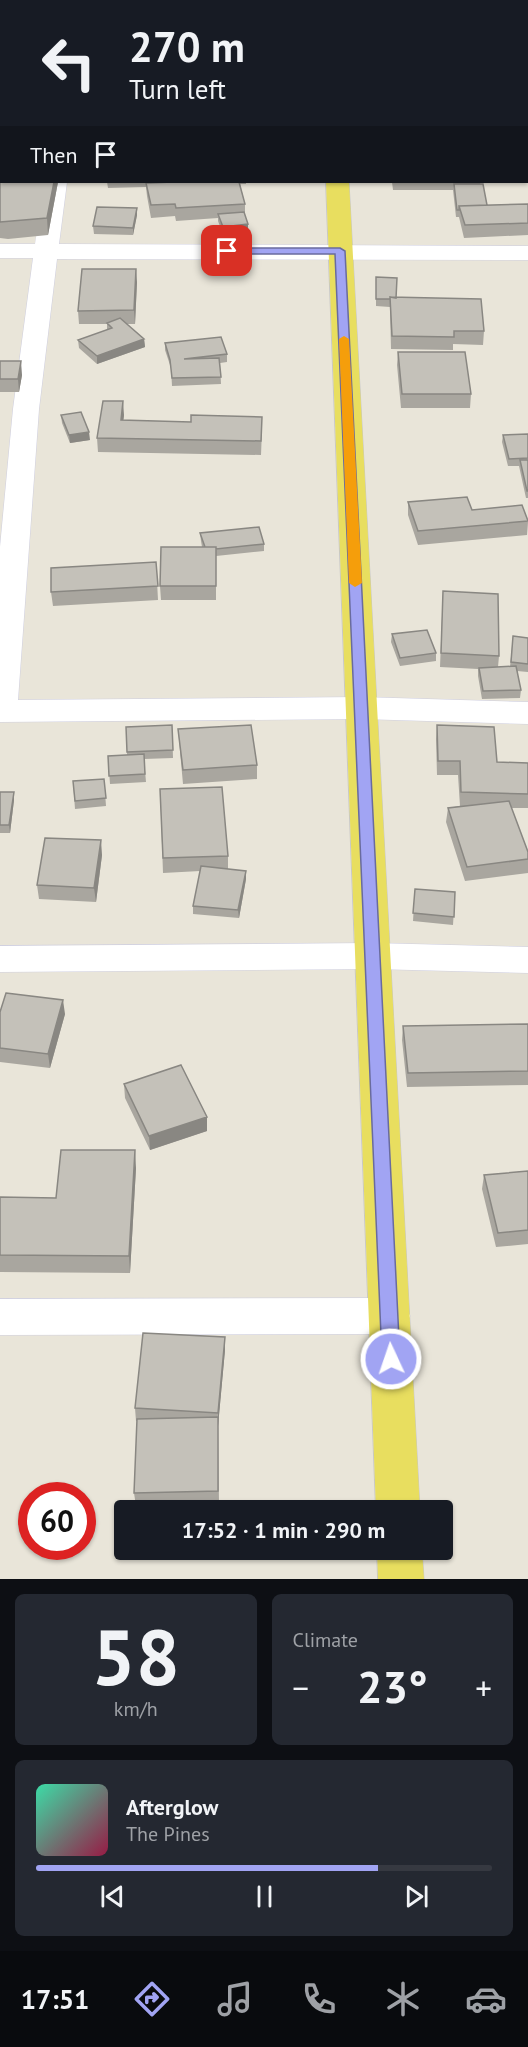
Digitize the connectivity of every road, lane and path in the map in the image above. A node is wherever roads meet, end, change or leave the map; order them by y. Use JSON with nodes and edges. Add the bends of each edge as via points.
{"nodes":[{"id":1,"x":55,"y":183,"type":"edge"},
{"id":2,"x":337,"y":183,"type":"edge"},
{"id":3,"x":0,"y":251,"type":"edge"},
{"id":4,"x":47,"y":251,"type":"junction"},
{"id":5,"x":340,"y":251,"type":"junction"},
{"id":6,"x":528,"y":253,"type":"edge"},
{"id":7,"x":13,"y":409,"type":"edge"},
{"id":8,"x":361,"y":708,"type":"junction"},
{"id":9,"x":0,"y":711,"type":"edge"},
{"id":10,"x":528,"y":713,"type":"edge"},
{"id":11,"x":373,"y":956,"type":"junction"},
{"id":12,"x":0,"y":959,"type":"edge"},
{"id":13,"x":528,"y":960,"type":"edge"},
{"id":14,"x":389,"y":1316,"type":"junction"},
{"id":15,"x":0,"y":1317,"type":"edge"},
{"id":16,"x":398,"y":1500,"type":"edge"},
{"id":17,"x":400,"y":1560,"type":"edge"},
{"id":18,"x":401,"y":1579,"type":"edge"}],
"edges":[{"from":1,"to":4,"type":"street"},
{"from":2,"to":5,"type":"main road"},
{"from":3,"to":4,"type":"street"},
{"from":4,"to":5,"type":"street"},
{"from":4,"to":7,"type":"street"},
{"from":5,"to":6,"type":"street"},
{"from":5,"to":8,"type":"main road"},
{"from":7,"to":9,"type":"street"},
{"from":8,"to":9,"type":"street"},
{"from":8,"to":10,"type":"street"},
{"from":8,"to":11,"type":"main road"},
{"from":11,"to":12,"type":"street"},
{"from":11,"to":13,"type":"street"},
{"from":11,"to":14,"type":"main road"},
{"from":14,"to":15,"type":"street"},
{"from":14,"to":16,"type":"main road"},
{"from":17,"to":18,"type":"main road"}]}
